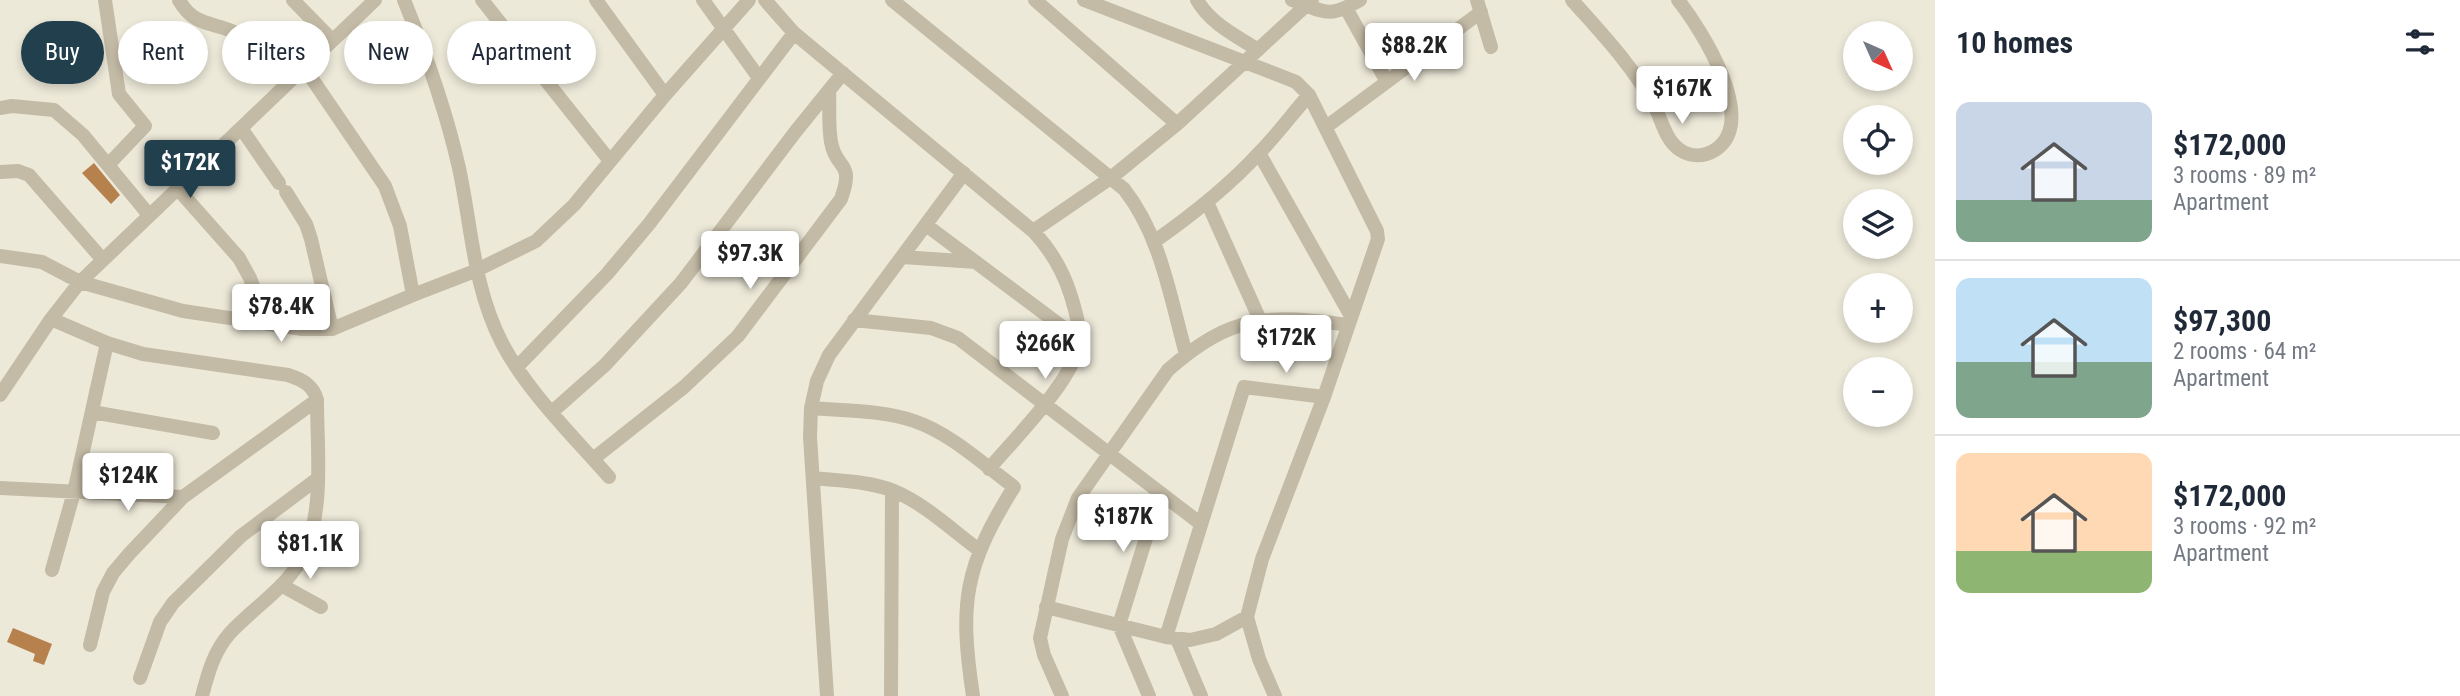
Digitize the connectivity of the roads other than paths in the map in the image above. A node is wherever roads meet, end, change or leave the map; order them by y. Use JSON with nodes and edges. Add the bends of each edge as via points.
{"nodes":[{"id":1,"x":105,"y":0,"type":"edge"},
{"id":2,"x":179,"y":0,"type":"edge"},
{"id":3,"x":293,"y":0,"type":"edge"},
{"id":4,"x":374,"y":0,"type":"edge"},
{"id":5,"x":404,"y":0,"type":"edge"},
{"id":6,"x":482,"y":0,"type":"edge"},
{"id":7,"x":596,"y":0,"type":"edge"},
{"id":8,"x":703,"y":0,"type":"edge"},
{"id":9,"x":749,"y":0,"type":"edge"},
{"id":10,"x":765,"y":0,"type":"edge"},
{"id":11,"x":892,"y":0,"type":"edge"},
{"id":12,"x":1035,"y":0,"type":"edge"},
{"id":13,"x":1084,"y":0,"type":"edge"},
{"id":14,"x":1197,"y":0,"type":"edge"},
{"id":15,"x":1292,"y":0,"type":"edge"},
{"id":16,"x":1360,"y":0,"type":"edge"},
{"id":17,"x":1572,"y":0,"type":"edge"},
{"id":18,"x":1678,"y":0,"type":"edge"},
{"id":19,"x":1310,"y":3,"type":"edge"},
{"id":20,"x":1479,"y":6,"type":"edge"},
{"id":21,"x":1346,"y":8,"type":"junction"},
{"id":22,"x":222,"y":29,"type":"edge"},
{"id":23,"x":723,"y":30,"type":"junction"},
{"id":24,"x":794,"y":33,"type":"junction"},
{"id":25,"x":332,"y":40,"type":"joint"},
{"id":26,"x":1491,"y":47,"type":"dead end"},
{"id":27,"x":1258,"y":50,"type":"junction"},
{"id":28,"x":1244,"y":62,"type":"junction"},
{"id":29,"x":843,"y":74,"type":"junction"},
{"id":30,"x":759,"y":78,"type":"junction"},
{"id":31,"x":1387,"y":82,"type":"junction"},
{"id":32,"x":286,"y":84,"type":"edge"},
{"id":33,"x":316,"y":84,"type":"edge"},
{"id":34,"x":829,"y":91,"type":"junction"},
{"id":35,"x":665,"y":95,"type":"junction"},
{"id":36,"x":1309,"y":95,"type":"junction"},
{"id":37,"x":0,"y":108,"type":"edge"},
{"id":38,"x":1177,"y":124,"type":"junction"},
{"id":39,"x":1326,"y":127,"type":"junction"},
{"id":40,"x":241,"y":128,"type":"junction"},
{"id":41,"x":1259,"y":153,"type":"junction"},
{"id":42,"x":610,"y":161,"type":"junction"},
{"id":43,"x":108,"y":165,"type":"junction"},
{"id":44,"x":0,"y":172,"type":"edge"},
{"id":45,"x":964,"y":173,"type":"junction"},
{"id":46,"x":1112,"y":177,"type":"junction"},
{"id":47,"x":177,"y":188,"type":"junction"},
{"id":48,"x":1207,"y":202,"type":"junction"},
{"id":49,"x":149,"y":215,"type":"junction"},
{"id":50,"x":926,"y":225,"type":"junction"},
{"id":51,"x":1033,"y":231,"type":"junction"},
{"id":52,"x":1155,"y":242,"type":"junction"},
{"id":53,"x":0,"y":256,"type":"edge"},
{"id":54,"x":902,"y":257,"type":"junction"},
{"id":55,"x":103,"y":260,"type":"junction"},
{"id":56,"x":976,"y":262,"type":"junction"},
{"id":57,"x":475,"y":271,"type":"junction"},
{"id":58,"x":80,"y":282,"type":"junction"},
{"id":59,"x":413,"y":295,"type":"junction"},
{"id":60,"x":51,"y":319,"type":"junction"},
{"id":61,"x":854,"y":320,"type":"junction"},
{"id":62,"x":1261,"y":320,"type":"junction"},
{"id":63,"x":1350,"y":321,"type":"junction"},
{"id":64,"x":267,"y":324,"type":"junction"},
{"id":65,"x":332,"y":329,"type":"junction"},
{"id":66,"x":1080,"y":340,"type":"junction"},
{"id":67,"x":107,"y":343,"type":"junction"},
{"id":68,"x":1186,"y":354,"type":"junction"},
{"id":69,"x":517,"y":368,"type":"junction"},
{"id":70,"x":0,"y":395,"type":"edge"},
{"id":71,"x":1324,"y":397,"type":"junction"},
{"id":72,"x":317,"y":400,"type":"junction"},
{"id":73,"x":1045,"y":403,"type":"junction"},
{"id":74,"x":811,"y":408,"type":"junction"},
{"id":75,"x":92,"y":412,"type":"junction"},
{"id":76,"x":552,"y":412,"type":"junction"},
{"id":77,"x":213,"y":433,"type":"dead end"},
{"id":78,"x":1108,"y":453,"type":"junction"},
{"id":79,"x":593,"y":459,"type":"junction"},
{"id":80,"x":989,"y":469,"type":"junction"},
{"id":81,"x":609,"y":477,"type":"dead end"},
{"id":82,"x":813,"y":478,"type":"junction"},
{"id":83,"x":317,"y":479,"type":"junction"},
{"id":84,"x":0,"y":488,"type":"edge"},
{"id":85,"x":892,"y":491,"type":"junction"},
{"id":86,"x":74,"y":492,"type":"junction"},
{"id":87,"x":1160,"y":493,"type":"junction"},
{"id":88,"x":183,"y":497,"type":"junction"},
{"id":89,"x":1201,"y":524,"type":"junction"},
{"id":90,"x":979,"y":550,"type":"junction"},
{"id":91,"x":52,"y":570,"type":"dead end"},
{"id":92,"x":281,"y":585,"type":"junction"},
{"id":93,"x":321,"y":607,"type":"dead end"},
{"id":94,"x":1046,"y":607,"type":"junction"},
{"id":95,"x":1247,"y":617,"type":"junction"},
{"id":96,"x":1119,"y":625,"type":"junction"},
{"id":97,"x":1172,"y":638,"type":"junction"},
{"id":98,"x":90,"y":645,"type":"dead end"},
{"id":99,"x":139,"y":678,"type":"dead end"},
{"id":100,"x":202,"y":696,"type":"edge"},
{"id":101,"x":827,"y":696,"type":"edge"},
{"id":102,"x":891,"y":696,"type":"edge"},
{"id":103,"x":973,"y":696,"type":"edge"},
{"id":104,"x":1062,"y":696,"type":"edge"},
{"id":105,"x":1149,"y":696,"type":"edge"},
{"id":106,"x":1200,"y":696,"type":"edge"},
{"id":107,"x":1275,"y":696,"type":"edge"}],
"edges":[{"from":1,"to":43,"type":"street","via":[[119,94],[145,126]]},
{"from":2,"to":22,"type":"street","via":[[198,20]]},
{"from":3,"to":25,"type":"street"},
{"from":4,"to":25,"type":"street"},
{"from":5,"to":57,"type":"street","via":[[447,122]]},
{"from":6,"to":42,"type":"street"},
{"from":7,"to":35,"type":"street"},
{"from":8,"to":23,"type":"street"},
{"from":9,"to":23,"type":"street"},
{"from":10,"to":24,"type":"street"},
{"from":11,"to":46,"type":"street"},
{"from":12,"to":38,"type":"street"},
{"from":13,"to":28,"type":"street"},
{"from":14,"to":27,"type":"street","via":[[1215,23]]},
{"from":15,"to":19,"type":"street"},
{"from":16,"to":21,"type":"street"},
{"from":17,"to":18,"type":"street","via":[[1632,68],[1665,133],[1690,155],[1707,156],[1730,132],[1733,117],[1714,57]]},
{"from":19,"to":21,"type":"street","via":[[1329,13]]},
{"from":19,"to":27,"type":"street"},
{"from":20,"to":26,"type":"street"},
{"from":20,"to":31,"type":"street"},
{"from":21,"to":31,"type":"street"},
{"from":23,"to":30,"type":"street"},
{"from":23,"to":35,"type":"street"},
{"from":24,"to":29,"type":"street"},
{"from":24,"to":30,"type":"street"},
{"from":27,"to":28,"type":"street"},
{"from":28,"to":36,"type":"street","via":[[1296,82]]},
{"from":28,"to":38,"type":"street"},
{"from":29,"to":34,"type":"street"},
{"from":29,"to":45,"type":"street"},
{"from":30,"to":69,"type":"street","via":[[649,224]]},
{"from":31,"to":39,"type":"street"},
{"from":32,"to":40,"type":"street"},
{"from":33,"to":59,"type":"street","via":[[385,186],[400,226]]},
{"from":34,"to":76,"type":"street","via":[[681,283],[605,365]]},
{"from":34,"to":79,"type":"street","via":[[831,145],[846,170],[841,199],[738,336],[684,387]]},
{"from":35,"to":42,"type":"street"},
{"from":36,"to":39,"type":"street"},
{"from":36,"to":41,"type":"street"},
{"from":37,"to":43,"type":"street","via":[[54,110]]},
{"from":38,"to":46,"type":"street"},
{"from":39,"to":63,"type":"street","via":[[1378,239]]},
{"from":40,"to":47,"type":"street"},
{"from":40,"to":65,"type":"street","via":[[306,224]]},
{"from":41,"to":48,"type":"street"},
{"from":41,"to":63,"type":"street"},
{"from":42,"to":57,"type":"street","via":[[552,228],[536,241]]},
{"from":43,"to":49,"type":"street"},
{"from":44,"to":55,"type":"street","via":[[29,175]]},
{"from":45,"to":50,"type":"street"},
{"from":45,"to":51,"type":"street"},
{"from":46,"to":51,"type":"street"},
{"from":46,"to":52,"type":"street","via":[[1136,204]]},
{"from":47,"to":49,"type":"street"},
{"from":47,"to":64,"type":"street","via":[[239,258]]},
{"from":48,"to":52,"type":"street"},
{"from":48,"to":62,"type":"street"},
{"from":49,"to":55,"type":"street"},
{"from":50,"to":54,"type":"street"},
{"from":50,"to":56,"type":"street"},
{"from":51,"to":66,"type":"street","via":[[1060,267]]},
{"from":52,"to":68,"type":"street"},
{"from":53,"to":58,"type":"street","via":[[43,262]]},
{"from":54,"to":56,"type":"street"},
{"from":54,"to":61,"type":"street"},
{"from":55,"to":58,"type":"street"},
{"from":56,"to":66,"type":"street"},
{"from":57,"to":59,"type":"street"},
{"from":57,"to":69,"type":"street","via":[[491,319]]},
{"from":58,"to":60,"type":"street"},
{"from":58,"to":64,"type":"street","via":[[183,311]]},
{"from":59,"to":65,"type":"street"},
{"from":60,"to":67,"type":"street"},
{"from":60,"to":70,"type":"street"},
{"from":61,"to":73,"type":"street","via":[[946,332]]},
{"from":61,"to":74,"type":"street","via":[[829,355]]},
{"from":62,"to":63,"type":"street"},
{"from":62,"to":68,"type":"street","via":[[1230,329]]},
{"from":63,"to":71,"type":"street"},
{"from":64,"to":65,"type":"street"},
{"from":66,"to":73,"type":"street","via":[[1076,357]]},
{"from":67,"to":72,"type":"street","via":[[143,354],[288,375],[308,384]]},
{"from":67,"to":75,"type":"street"},
{"from":68,"to":78,"type":"street","via":[[1168,370]]},
{"from":69,"to":76,"type":"street"},
{"from":71,"to":89,"type":"street","via":[[1244,387]]},
{"from":71,"to":95,"type":"street","via":[[1262,559]]},
{"from":72,"to":83,"type":"street"},
{"from":72,"to":88,"type":"street"},
{"from":73,"to":78,"type":"street"},
{"from":73,"to":80,"type":"street"},
{"from":74,"to":80,"type":"street","via":[[914,421],[949,439]]},
{"from":74,"to":82,"type":"street"},
{"from":75,"to":77,"type":"street"},
{"from":75,"to":86,"type":"street"},
{"from":76,"to":79,"type":"street"},
{"from":78,"to":87,"type":"street"},
{"from":78,"to":94,"type":"street","via":[[1069,517]]},
{"from":79,"to":81,"type":"street"},
{"from":80,"to":90,"type":"street","via":[[1014,487]]},
{"from":82,"to":85,"type":"street"},
{"from":82,"to":101,"type":"street"},
{"from":83,"to":92,"type":"street","via":[[305,551]]},
{"from":83,"to":99,"type":"street","via":[[241,536],[173,603],[160,622]]},
{"from":84,"to":86,"type":"street"},
{"from":85,"to":90,"type":"street"},
{"from":85,"to":102,"type":"street"},
{"from":86,"to":88,"type":"street"},
{"from":86,"to":91,"type":"street"},
{"from":87,"to":89,"type":"street"},
{"from":87,"to":96,"type":"street"},
{"from":88,"to":98,"type":"street","via":[[113,573],[103,592]]},
{"from":89,"to":97,"type":"street"},
{"from":90,"to":103,"type":"street","via":[[966,601]]},
{"from":92,"to":93,"type":"street"},
{"from":92,"to":100,"type":"street","via":[[219,647]]},
{"from":94,"to":96,"type":"street"},
{"from":94,"to":104,"type":"street","via":[[1040,638]]},
{"from":95,"to":97,"type":"street","via":[[1203,639]]},
{"from":95,"to":107,"type":"street"},
{"from":96,"to":97,"type":"street"},
{"from":96,"to":105,"type":"street"},
{"from":97,"to":106,"type":"street"}]}
